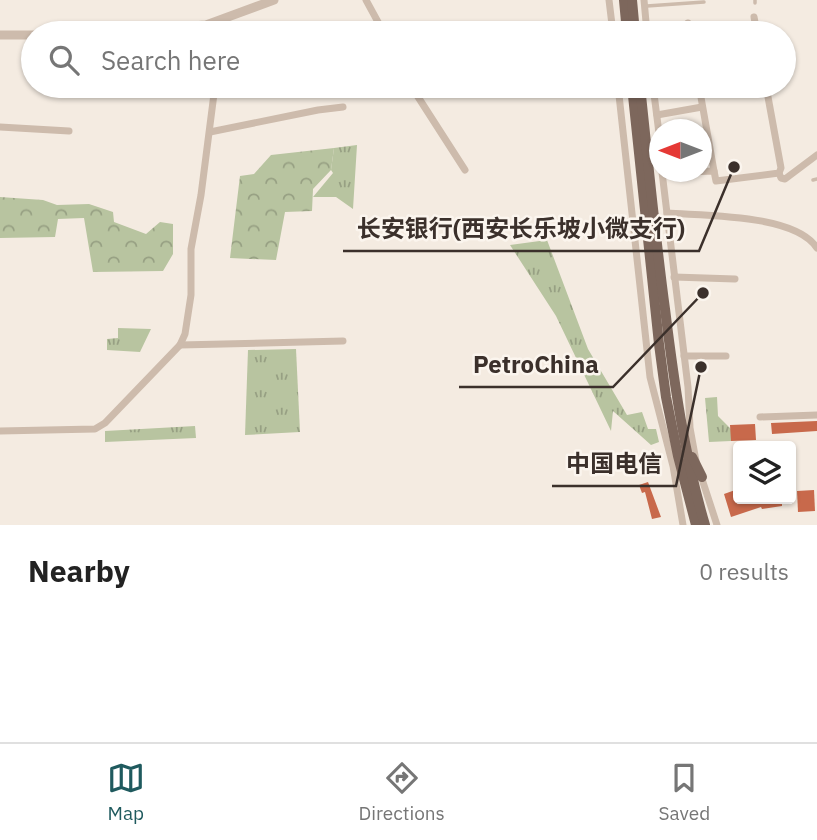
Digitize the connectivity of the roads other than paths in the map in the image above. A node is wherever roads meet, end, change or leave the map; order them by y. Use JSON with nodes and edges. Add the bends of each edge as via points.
{"nodes":[{"id":1,"x":274,"y":0,"type":"edge"},
{"id":2,"x":366,"y":0,"type":"edge"},
{"id":3,"x":609,"y":0,"type":"edge"},
{"id":4,"x":624,"y":0,"type":"edge"},
{"id":5,"x":632,"y":0,"type":"edge"},
{"id":6,"x":704,"y":2,"type":"dead end"},
{"id":7,"x":644,"y":3,"type":"edge"},
{"id":8,"x":754,"y":17,"type":"dead end"},
{"id":9,"x":225,"y":21,"type":"edge"},
{"id":10,"x":377,"y":21,"type":"edge"},
{"id":11,"x":611,"y":21,"type":"edge"},
{"id":12,"x":626,"y":21,"type":"edge"},
{"id":13,"x":634,"y":21,"type":"edge"},
{"id":14,"x":646,"y":21,"type":"edge"},
{"id":15,"x":755,"y":21,"type":"edge"},
{"id":16,"x":0,"y":35,"type":"edge"},
{"id":17,"x":21,"y":35,"type":"edge"},
{"id":18,"x":214,"y":98,"type":"edge"},
{"id":19,"x":419,"y":98,"type":"edge"},
{"id":20,"x":619,"y":98,"type":"edge"},
{"id":21,"x":633,"y":98,"type":"edge"},
{"id":22,"x":641,"y":98,"type":"edge"},
{"id":23,"x":655,"y":98,"type":"edge"},
{"id":24,"x":701,"y":98,"type":"edge"},
{"id":25,"x":768,"y":98,"type":"edge"},
{"id":26,"x":343,"y":107,"type":"dead end"},
{"id":27,"x":702,"y":107,"type":"junction"},
{"id":28,"x":657,"y":115,"type":"junction"},
{"id":29,"x":657,"y":119,"type":"edge"},
{"id":30,"x":0,"y":127,"type":"edge"},
{"id":31,"x":69,"y":131,"type":"dead end"},
{"id":32,"x":210,"y":132,"type":"junction"},
{"id":33,"x":817,"y":155,"type":"edge"},
{"id":34,"x":465,"y":170,"type":"dead end"},
{"id":35,"x":714,"y":171,"type":"joint"},
{"id":36,"x":779,"y":173,"type":"junction"},
{"id":37,"x":663,"y":182,"type":"edge"},
{"id":38,"x":667,"y":213,"type":"junction"},
{"id":39,"x":817,"y":248,"type":"edge"},
{"id":40,"x":674,"y":277,"type":"junction"},
{"id":41,"x":735,"y":279,"type":"dead end"},
{"id":42,"x":343,"y":341,"type":"dead end"},
{"id":43,"x":180,"y":345,"type":"junction"},
{"id":44,"x":684,"y":356,"type":"junction"},
{"id":45,"x":726,"y":356,"type":"dead end"},
{"id":46,"x":817,"y":415,"type":"edge"},
{"id":47,"x":760,"y":417,"type":"dead end"},
{"id":48,"x":0,"y":431,"type":"edge"},
{"id":49,"x":684,"y":440,"type":"junction"},
{"id":50,"x":702,"y":477,"type":"junction"},
{"id":51,"x":683,"y":525,"type":"edge"},
{"id":52,"x":696,"y":525,"type":"edge"},
{"id":53,"x":705,"y":525,"type":"edge"},
{"id":54,"x":718,"y":525,"type":"edge"}],
"edges":[{"from":1,"to":9,"type":"street"},
{"from":2,"to":10,"type":"street"},
{"from":3,"to":11,"type":"street"},
{"from":4,"to":12,"type":"main road"},
{"from":5,"to":13,"type":"main road"},
{"from":6,"to":7,"type":"lane"},
{"from":7,"to":14,"type":"street"},
{"from":8,"to":15,"type":"street"},
{"from":16,"to":17,"type":"street"},
{"from":18,"to":32,"type":"street"},
{"from":19,"to":34,"type":"street"},
{"from":20,"to":51,"type":"street","via":[[650,377]]},
{"from":21,"to":52,"type":"main road","via":[[664,384]]},
{"from":22,"to":49,"type":"main road"},
{"from":23,"to":28,"type":"street"},
{"from":24,"to":27,"type":"street"},
{"from":25,"to":36,"type":"street"},
{"from":26,"to":32,"type":"street"},
{"from":27,"to":28,"type":"street"},
{"from":27,"to":35,"type":"street"},
{"from":28,"to":29,"type":"street"},
{"from":30,"to":31,"type":"street"},
{"from":32,"to":43,"type":"street","via":[[191,249],[191,295]]},
{"from":33,"to":36,"type":"street","via":[[785,179]]},
{"from":35,"to":36,"type":"street","via":[[716,181]]},
{"from":37,"to":38,"type":"street"},
{"from":38,"to":39,"type":"street","via":[[767,221],[812,240]]},
{"from":38,"to":40,"type":"street"},
{"from":40,"to":41,"type":"street"},
{"from":40,"to":44,"type":"street"},
{"from":42,"to":43,"type":"street"},
{"from":43,"to":48,"type":"street","via":[[95,429]]},
{"from":44,"to":45,"type":"street"},
{"from":44,"to":50,"type":"street","via":[[690,428]]},
{"from":46,"to":47,"type":"street"},
{"from":49,"to":50,"type":"main road"},
{"from":49,"to":53,"type":"main road"},
{"from":50,"to":54,"type":"street"}]}
